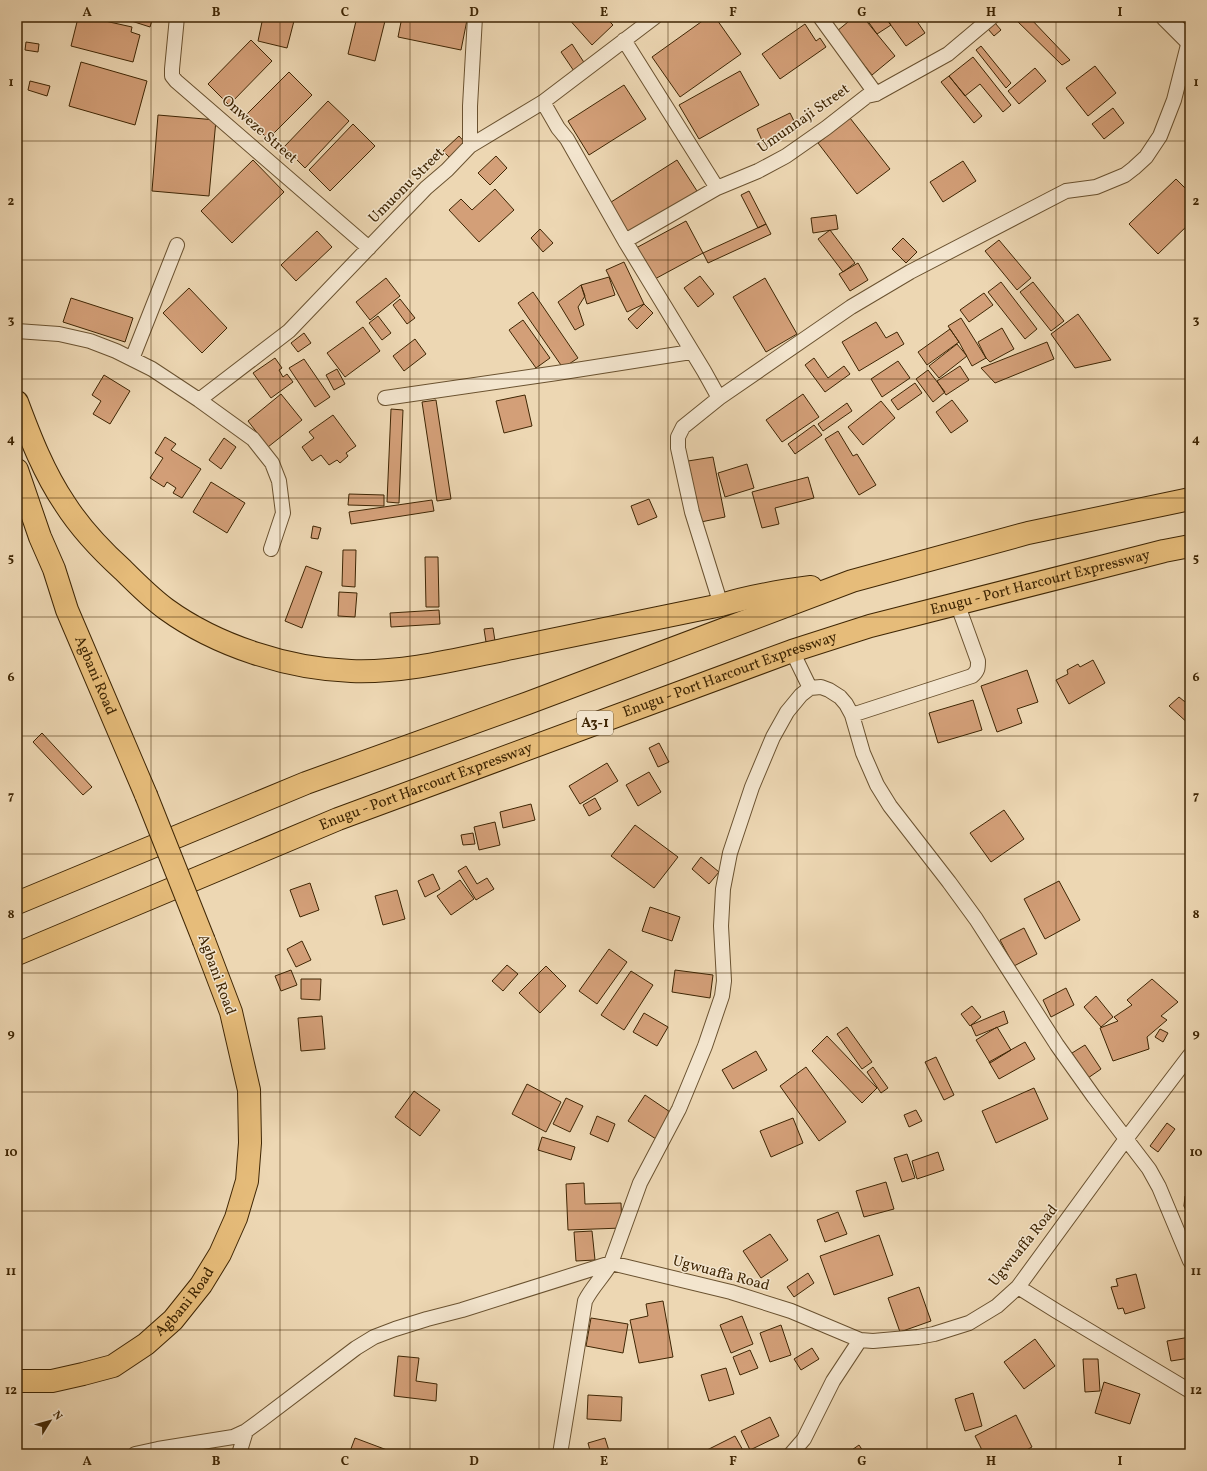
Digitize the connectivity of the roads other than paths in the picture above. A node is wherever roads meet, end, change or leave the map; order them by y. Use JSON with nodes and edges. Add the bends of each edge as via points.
{"nodes":[{"id":1,"x":177,"y":17,"type":"edge"},
{"id":2,"x":475,"y":17,"type":"edge"},
{"id":3,"x":655,"y":17,"type":"edge"},
{"id":4,"x":820,"y":17,"type":"edge"},
{"id":5,"x":992,"y":17,"type":"edge"},
{"id":6,"x":1165,"y":17,"type":"edge"},
{"id":7,"x":624,"y":40,"type":"junction"},
{"id":8,"x":1190,"y":42,"type":"edge"},
{"id":9,"x":876,"y":94,"type":"junction"},
{"id":10,"x":543,"y":102,"type":"junction"},
{"id":11,"x":470,"y":146,"type":"junction"},
{"id":12,"x":717,"y":188,"type":"junction"},
{"id":13,"x":625,"y":241,"type":"junction"},
{"id":14,"x":177,"y":245,"type":"dead end"},
{"id":15,"x":369,"y":248,"type":"junction"},
{"id":16,"x":17,"y":331,"type":"edge"},
{"id":17,"x":692,"y":352,"type":"junction"},
{"id":18,"x":132,"y":359,"type":"junction"},
{"id":19,"x":385,"y":398,"type":"dead end"},
{"id":20,"x":719,"y":398,"type":"junction"},
{"id":21,"x":199,"y":400,"type":"junction"},
{"id":22,"x":17,"y":402,"type":"edge"},
{"id":23,"x":17,"y":470,"type":"edge"},
{"id":24,"x":1190,"y":499,"type":"edge"},
{"id":25,"x":1190,"y":546,"type":"edge"},
{"id":26,"x":271,"y":549,"type":"dead end"},
{"id":27,"x":852,"y":581,"type":"junction"},
{"id":28,"x":957,"y":603,"type":"junction"},
{"id":29,"x":721,"y":605,"type":"junction"},
{"id":30,"x":792,"y":651,"type":"junction"},
{"id":31,"x":810,"y":688,"type":"junction"},
{"id":32,"x":852,"y":715,"type":"junction"},
{"id":33,"x":17,"y":903,"type":"edge"},
{"id":34,"x":17,"y":954,"type":"edge"},
{"id":35,"x":1190,"y":1055,"type":"edge"},
{"id":36,"x":1126,"y":1139,"type":"junction"},
{"id":37,"x":1190,"y":1260,"type":"edge"},
{"id":38,"x":611,"y":1263,"type":"junction"},
{"id":39,"x":1018,"y":1287,"type":"junction"},
{"id":40,"x":860,"y":1340,"type":"junction"},
{"id":41,"x":17,"y":1381,"type":"edge"},
{"id":42,"x":1190,"y":1391,"type":"edge"},
{"id":43,"x":246,"y":1431,"type":"junction"},
{"id":44,"x":135,"y":1454,"type":"edge"},
{"id":45,"x":239,"y":1454,"type":"edge"},
{"id":46,"x":560,"y":1454,"type":"edge"},
{"id":47,"x":791,"y":1454,"type":"edge"}],
"edges":[{"from":1,"to":15,"type":"street","name":"Onweze Street","via":[[172,70],[172,76],[176,81]]},
{"from":2,"to":11,"type":"street"},
{"from":3,"to":7,"type":"street","name":"Umuonu Street"},
{"from":4,"to":9,"type":"street"},
{"from":5,"to":9,"type":"street","name":"Umunnaji Street","via":[[948,54]]},
{"from":6,"to":8,"type":"street"},
{"from":7,"to":10,"type":"street","name":"Umuonu Street"},
{"from":7,"to":12,"type":"street"},
{"from":8,"to":20,"type":"street","via":[[1174,100],[1160,136],[1146,157],[1125,175],[1096,187],[1066,191],[910,272],[851,307]]},
{"from":9,"to":12,"type":"street","name":"Umunnaji Street","via":[[867,96],[786,156]]},
{"from":10,"to":11,"type":"street","name":"Umuonu Street"},
{"from":10,"to":13,"type":"street"},
{"from":11,"to":15,"type":"street","name":"Umuonu Street"},
{"from":12,"to":13,"type":"street","name":"Umunnaji Street"},
{"from":13,"to":17,"type":"street"},
{"from":14,"to":18,"type":"street"},
{"from":15,"to":21,"type":"street","name":"Umuonu Street","via":[[289,331]]},
{"from":16,"to":18,"type":"street","via":[[59,334],[90,341]]},
{"from":17,"to":19,"type":"street"},
{"from":17,"to":20,"type":"street"},
{"from":18,"to":21,"type":"street"},
{"from":20,"to":29,"type":"street","via":[[683,428],[678,437],[678,448],[692,512]]},
{"from":21,"to":26,"type":"street","via":[[253,439],[272,462],[279,481],[283,513]]},
{"from":22,"to":29,"type":"main road","via":[[51,481],[64,504],[99,548],[167,610],[207,634],[251,652],[308,667],[352,671],[411,668]]},
{"from":23,"to":41,"type":"main road","name":"Agbani Road","bridge":true,"via":[[67,610],[146,795],[231,1012],[249,1090],[250,1142],[247,1181],[236,1218],[220,1254],[201,1285],[174,1320],[146,1344],[113,1366],[52,1381]]},
{"from":24,"to":27,"type":"main road","via":[[1028,533]]},
{"from":25,"to":28,"type":"main road","name":"Enugu - Port Harcourt Expressway","number":"A3-1","via":[[1164,550]]},
{"from":27,"to":29,"type":"main road","via":[[775,592]]},
{"from":27,"to":33,"type":"main road","via":[[306,784]]},
{"from":28,"to":30,"type":"main road","name":"Enugu - Port Harcourt Expressway","number":"A3-1","via":[[870,626]]},
{"from":28,"to":32,"type":"street","via":[[978,661],[976,672],[972,676]]},
{"from":30,"to":31,"type":"street"},
{"from":30,"to":34,"type":"main road","name":"Enugu - Port Harcourt Expressway","number":"A3-1","via":[[338,819]]},
{"from":31,"to":32,"type":"street","via":[[829,690],[840,697]]},
{"from":31,"to":38,"type":"street","via":[[787,712],[773,737],[752,787],[730,853],[723,889],[722,996],[679,1110],[640,1183]]},
{"from":32,"to":36,"type":"street","via":[[863,753],[877,785],[890,806],[976,919],[1057,1045]]},
{"from":35,"to":36,"type":"street","name":"Ugwuaffa Road"},
{"from":36,"to":37,"type":"street","via":[[1149,1169]]},
{"from":36,"to":39,"type":"street","name":"Ugwuaffa Road"},
{"from":38,"to":40,"type":"street","name":"Ugwuaffa Road","via":[[738,1294],[791,1311]]},
{"from":38,"to":43,"type":"street","via":[[374,1337]]},
{"from":38,"to":46,"type":"street","via":[[585,1301]]},
{"from":39,"to":40,"type":"street","name":"Ugwuaffa Road","via":[[997,1306],[969,1323],[918,1337]]},
{"from":39,"to":42,"type":"street"},
{"from":40,"to":47,"type":"street","via":[[833,1381],[804,1439]]},
{"from":43,"to":44,"type":"street","via":[[234,1437]]},
{"from":43,"to":45,"type":"street"}]}
